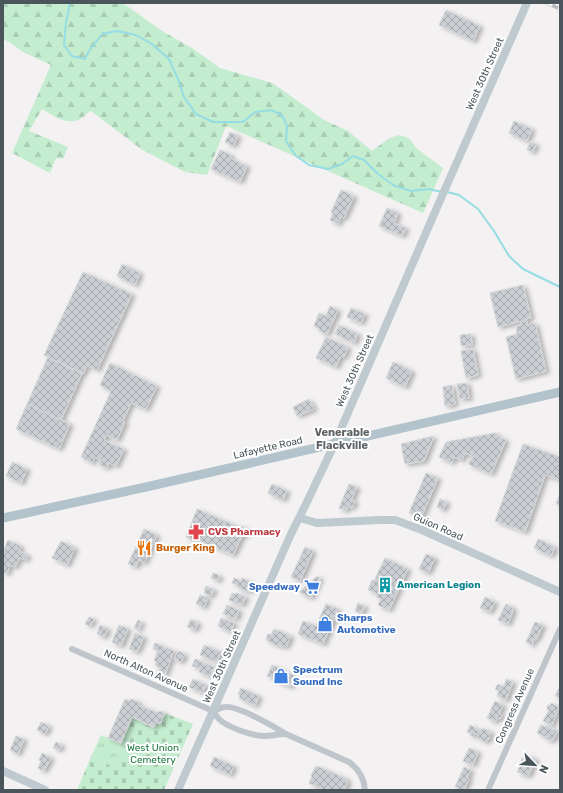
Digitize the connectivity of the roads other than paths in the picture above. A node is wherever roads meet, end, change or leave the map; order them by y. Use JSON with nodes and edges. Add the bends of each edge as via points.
{"nodes":[{"id":1,"x":527,"y":3,"type":"edge"},
{"id":2,"x":560,"y":392,"type":"edge"},
{"id":3,"x":334,"y":445,"type":"junction"},
{"id":4,"x":3,"y":518,"type":"edge"},
{"id":5,"x":300,"y":518,"type":"junction"},
{"id":6,"x":560,"y":592,"type":"edge"},
{"id":7,"x":560,"y":629,"type":"edge"},
{"id":8,"x":72,"y":649,"type":"dead end"},
{"id":9,"x":213,"y":712,"type":"junction"},
{"id":10,"x":286,"y":734,"type":"junction"},
{"id":11,"x":3,"y":771,"type":"edge"},
{"id":12,"x":45,"y":790,"type":"edge"},
{"id":13,"x":178,"y":790,"type":"edge"},
{"id":14,"x":366,"y":790,"type":"edge"},
{"id":15,"x":488,"y":790,"type":"edge"}],
"edges":[{"from":1,"to":3,"type":"main road","name":"West 30th Street"},
{"from":2,"to":3,"type":"main road","name":"Lafayette Road"},
{"from":3,"to":4,"type":"main road","name":"Lafayette Road"},
{"from":3,"to":5,"type":"main road","name":"West 30th Street"},
{"from":5,"to":6,"type":"main road","name":"Guion Road","via":[[317,523],[395,520]]},
{"from":5,"to":9,"type":"main road","name":"West 30th Street"},
{"from":7,"to":15,"type":"street","name":"Congress Avenue"},
{"from":8,"to":9,"type":"street","name":"North Alton Avenue"},
{"from":9,"to":10,"type":"street","name":"North Alton Avenue","via":[[219,719],[240,730],[265,736]]},
{"from":9,"to":10,"type":"street","name":"North Alton Avenue","via":[[224,707],[235,708]]},
{"from":9,"to":13,"type":"main road","name":"West 30th Street"},
{"from":10,"to":14,"type":"street","name":"North Alton Avenue","via":[[349,762],[362,775]]},
{"from":11,"to":12,"type":"main road"}]}
